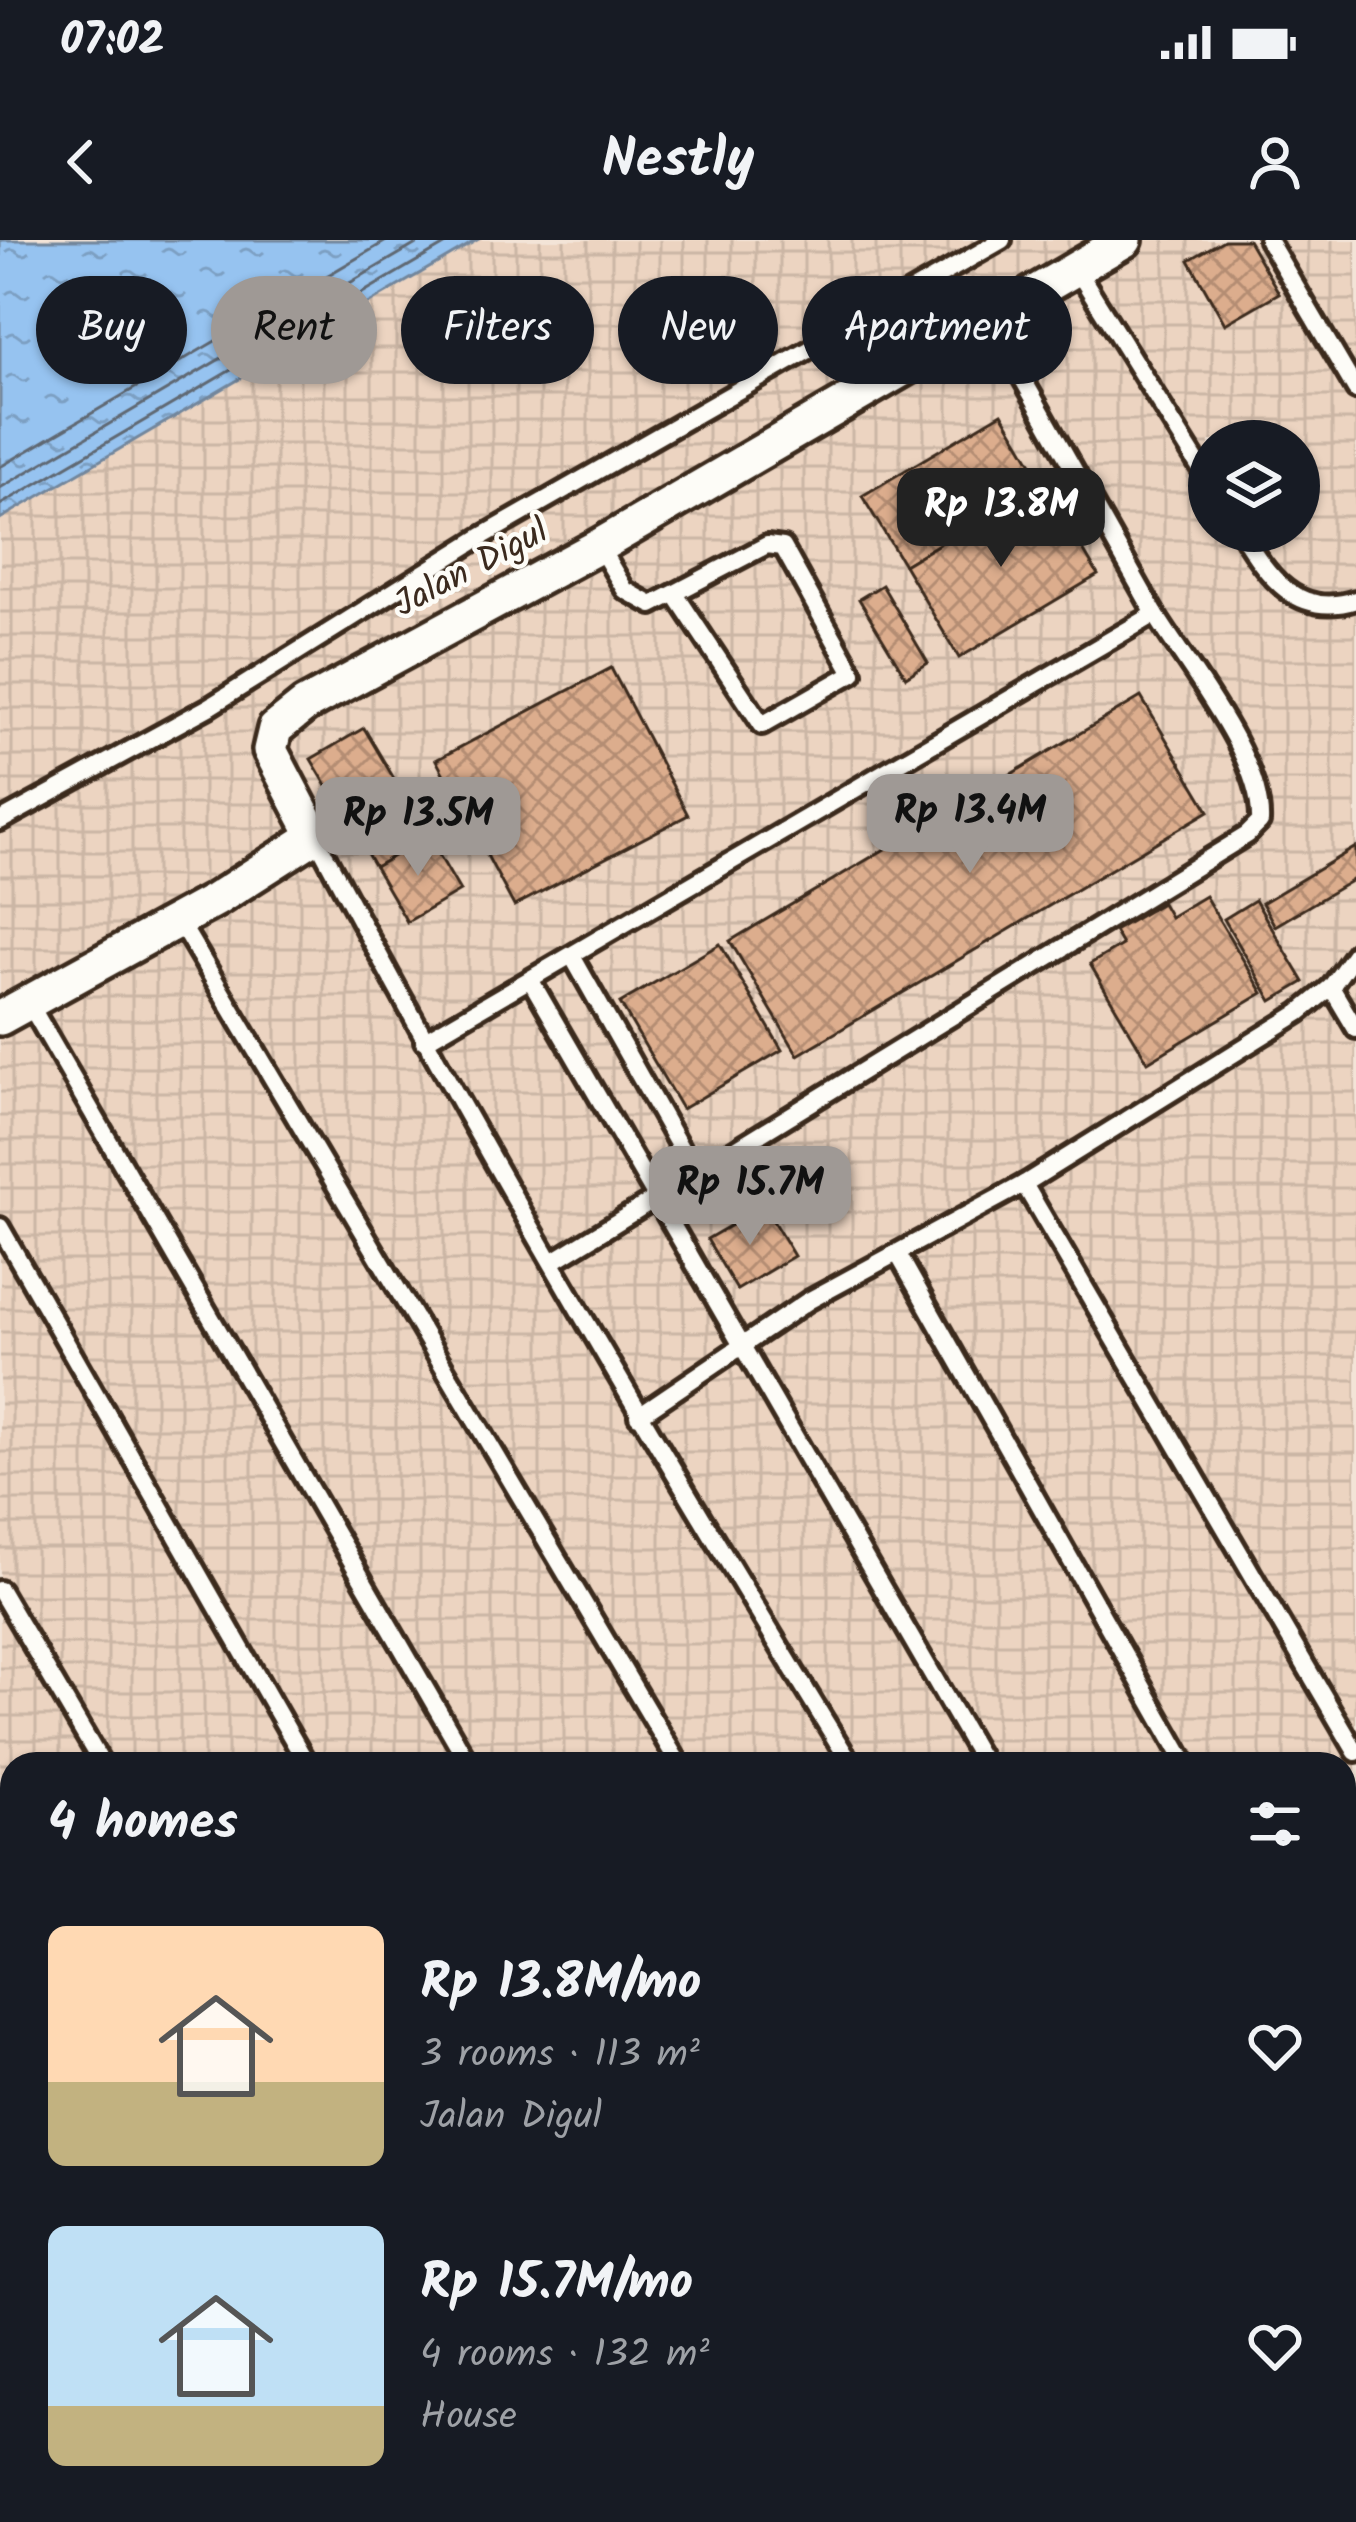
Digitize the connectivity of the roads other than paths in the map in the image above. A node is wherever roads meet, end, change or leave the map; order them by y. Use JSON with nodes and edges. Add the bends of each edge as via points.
{"nodes":[{"id":1,"x":1002,"y":240,"type":"edge"},
{"id":2,"x":1125,"y":240,"type":"edge"},
{"id":3,"x":1268,"y":240,"type":"edge"},
{"id":4,"x":1076,"y":268,"type":"junction"},
{"id":5,"x":1062,"y":276,"type":"edge"},
{"id":6,"x":877,"y":384,"type":"edge"},
{"id":7,"x":1026,"y":384,"type":"edge"},
{"id":8,"x":1356,"y":390,"type":"edge"},
{"id":9,"x":1188,"y":448,"type":"edge"},
{"id":10,"x":598,"y":546,"type":"junction"},
{"id":11,"x":1255,"y":552,"type":"edge"},
{"id":12,"x":677,"y":597,"type":"junction"},
{"id":13,"x":1356,"y":600,"type":"edge"},
{"id":14,"x":1155,"y":614,"type":"junction"},
{"id":15,"x":0,"y":821,"type":"edge"},
{"id":16,"x":315,"y":836,"type":"junction"},
{"id":17,"x":178,"y":919,"type":"junction"},
{"id":18,"x":1356,"y":952,"type":"edge"},
{"id":19,"x":572,"y":956,"type":"junction"},
{"id":20,"x":531,"y":981,"type":"junction"},
{"id":21,"x":1331,"y":987,"type":"junction"},
{"id":22,"x":14,"y":1010,"type":"edge"},
{"id":23,"x":1356,"y":1029,"type":"edge"},
{"id":24,"x":424,"y":1041,"type":"junction"},
{"id":25,"x":695,"y":1174,"type":"junction"},
{"id":26,"x":1024,"y":1184,"type":"junction"},
{"id":27,"x":653,"y":1199,"type":"junction"},
{"id":28,"x":0,"y":1227,"type":"edge"},
{"id":29,"x":899,"y":1256,"type":"junction"},
{"id":30,"x":552,"y":1262,"type":"junction"},
{"id":31,"x":740,"y":1346,"type":"junction"},
{"id":32,"x":638,"y":1416,"type":"junction"},
{"id":33,"x":0,"y":1590,"type":"edge"},
{"id":34,"x":95,"y":1752,"type":"edge"},
{"id":35,"x":300,"y":1752,"type":"edge"},
{"id":36,"x":462,"y":1752,"type":"edge"},
{"id":37,"x":673,"y":1752,"type":"edge"},
{"id":38,"x":844,"y":1752,"type":"edge"},
{"id":39,"x":978,"y":1752,"type":"edge"},
{"id":40,"x":1179,"y":1752,"type":"edge"},
{"id":41,"x":1356,"y":1752,"type":"edge"}],
"edges":[{"from":1,"to":15,"type":"lane","via":[[481,537],[209,707]]},
{"from":2,"to":4,"type":"street","name":"Jalan Digul"},
{"from":3,"to":8,"type":"lane"},
{"from":4,"to":5,"type":"street","name":"Jalan Digul"},
{"from":4,"to":9,"type":"lane"},
{"from":6,"to":10,"type":"street","name":"Jalan Digul"},
{"from":7,"to":14,"type":"lane"},
{"from":10,"to":12,"type":"lane","via":[[634,599],[652,605]]},
{"from":10,"to":16,"type":"street","name":"Jalan Digul","via":[[370,666],[275,729],[270,750]]},
{"from":11,"to":13,"type":"lane","via":[[1284,593],[1314,604]]},
{"from":12,"to":12,"type":"lane","via":[[767,545],[783,547],[850,662],[851,677],[762,725]]},
{"from":14,"to":19,"type":"lane"},
{"from":14,"to":25,"type":"lane","via":[[1248,766],[1261,797],[1260,822]]},
{"from":16,"to":17,"type":"street"},
{"from":16,"to":24,"type":"lane"},
{"from":17,"to":22,"type":"street"},
{"from":17,"to":37,"type":"lane"},
{"from":18,"to":21,"type":"lane"},
{"from":19,"to":20,"type":"lane"},
{"from":19,"to":25,"type":"lane"},
{"from":20,"to":24,"type":"lane"},
{"from":20,"to":27,"type":"lane"},
{"from":21,"to":23,"type":"lane"},
{"from":21,"to":26,"type":"lane"},
{"from":22,"to":36,"type":"lane"},
{"from":24,"to":30,"type":"lane"},
{"from":25,"to":27,"type":"lane"},
{"from":26,"to":29,"type":"lane"},
{"from":26,"to":41,"type":"lane"},
{"from":27,"to":30,"type":"lane"},
{"from":27,"to":31,"type":"lane"},
{"from":28,"to":35,"type":"lane"},
{"from":29,"to":31,"type":"lane"},
{"from":29,"to":40,"type":"lane"},
{"from":30,"to":32,"type":"lane"},
{"from":31,"to":32,"type":"lane"},
{"from":31,"to":39,"type":"lane"},
{"from":32,"to":38,"type":"lane"},
{"from":33,"to":34,"type":"lane"}]}
